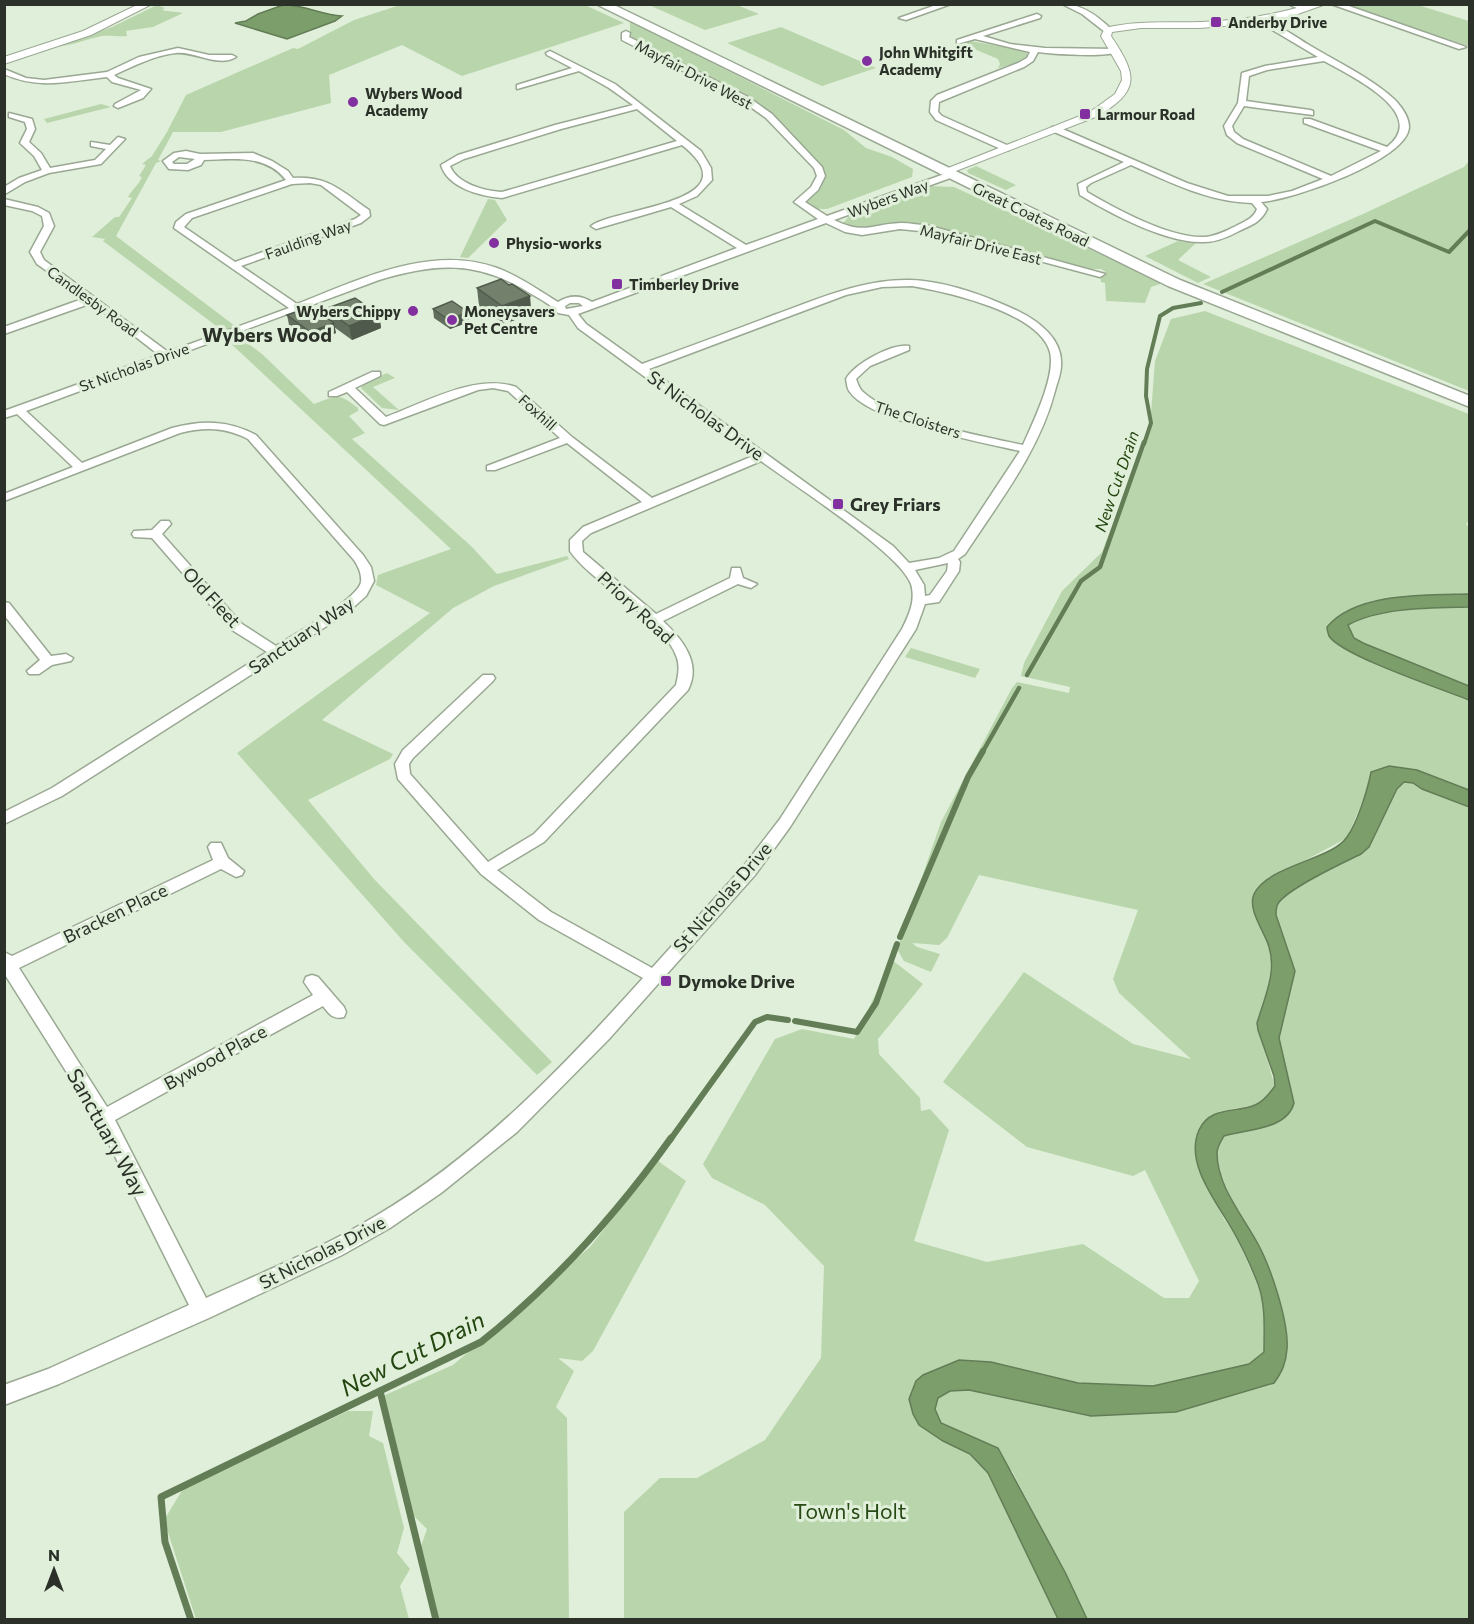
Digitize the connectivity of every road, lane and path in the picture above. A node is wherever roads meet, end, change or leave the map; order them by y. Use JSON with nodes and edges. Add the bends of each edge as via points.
{"nodes":[{"id":1,"x":148,"y":4,"type":"edge"},
{"id":2,"x":602,"y":4,"type":"edge"},
{"id":3,"x":948,"y":4,"type":"edge"},
{"id":4,"x":1065,"y":4,"type":"edge"},
{"id":5,"x":1291,"y":4,"type":"edge"},
{"id":6,"x":1322,"y":4,"type":"edge"},
{"id":7,"x":1334,"y":4,"type":"edge"},
{"id":8,"x":908,"y":8,"type":"dead end"},
{"id":9,"x":1301,"y":8,"type":"junction"},
{"id":10,"x":921,"y":13,"type":"junction"},
{"id":11,"x":1037,"y":16,"type":"dead end"},
{"id":12,"x":903,"y":18,"type":"dead end"},
{"id":13,"x":1262,"y":20,"type":"junction"},
{"id":14,"x":1108,"y":30,"type":"junction"},
{"id":15,"x":626,"y":33,"type":"dead end"},
{"id":16,"x":975,"y":36,"type":"junction"},
{"id":17,"x":960,"y":42,"type":"dead end"},
{"id":18,"x":1462,"y":46,"type":"dead end"},
{"id":19,"x":1035,"y":50,"type":"junction"},
{"id":20,"x":1116,"y":51,"type":"junction"},
{"id":21,"x":550,"y":53,"type":"dead end"},
{"id":22,"x":232,"y":57,"type":"dead end"},
{"id":23,"x":1326,"y":58,"type":"junction"},
{"id":24,"x":4,"y":61,"type":"edge"},
{"id":25,"x":578,"y":69,"type":"junction"},
{"id":26,"x":4,"y":71,"type":"edge"},
{"id":27,"x":109,"y":74,"type":"junction"},
{"id":28,"x":520,"y":87,"type":"dead end"},
{"id":29,"x":1242,"y":103,"type":"junction"},
{"id":30,"x":118,"y":106,"type":"dead end"},
{"id":31,"x":639,"y":106,"type":"junction"},
{"id":32,"x":12,"y":115,"type":"dead end"},
{"id":33,"x":1055,"y":129,"type":"junction"},
{"id":34,"x":121,"y":139,"type":"dead end"},
{"id":35,"x":683,"y":142,"type":"junction"},
{"id":36,"x":94,"y":144,"type":"dead end"},
{"id":37,"x":113,"y":148,"type":"junction"},
{"id":38,"x":1006,"y":148,"type":"junction"},
{"id":39,"x":1389,"y":152,"type":"junction"},
{"id":40,"x":200,"y":157,"type":"dead end"},
{"id":41,"x":1131,"y":162,"type":"junction"},
{"id":42,"x":47,"y":171,"type":"junction"},
{"id":43,"x":944,"y":172,"type":"junction"},
{"id":44,"x":1331,"y":179,"type":"junction"},
{"id":45,"x":291,"y":181,"type":"junction"},
{"id":46,"x":5,"y":191,"type":"edge"},
{"id":47,"x":1254,"y":200,"type":"junction"},
{"id":48,"x":4,"y":202,"type":"edge"},
{"id":49,"x":673,"y":204,"type":"junction"},
{"id":50,"x":823,"y":218,"type":"junction"},
{"id":51,"x":596,"y":226,"type":"dead end"},
{"id":52,"x":742,"y":247,"type":"junction"},
{"id":53,"x":234,"y":265,"type":"junction"},
{"id":54,"x":1100,"y":274,"type":"dead end"},
{"id":55,"x":536,"y":293,"type":"junction"},
{"id":56,"x":93,"y":298,"type":"junction"},
{"id":57,"x":575,"y":306,"type":"junction"},
{"id":58,"x":296,"y":308,"type":"junction"},
{"id":59,"x":4,"y":331,"type":"edge"},
{"id":60,"x":907,"y":347,"type":"dead end"},
{"id":61,"x":166,"y":355,"type":"junction"},
{"id":62,"x":642,"y":368,"type":"junction"},
{"id":63,"x":376,"y":374,"type":"dead end"},
{"id":64,"x":349,"y":388,"type":"junction"},
{"id":65,"x":333,"y":394,"type":"dead end"},
{"id":66,"x":1470,"y":402,"type":"edge"},
{"id":67,"x":18,"y":410,"type":"junction"},
{"id":68,"x":4,"y":415,"type":"edge"},
{"id":69,"x":568,"y":439,"type":"junction"},
{"id":70,"x":1027,"y":449,"type":"junction"},
{"id":71,"x":763,"y":456,"type":"junction"},
{"id":72,"x":477,"y":465,"type":"dead end"},
{"id":73,"x":80,"y":467,"type":"junction"},
{"id":74,"x":4,"y":498,"type":"edge"},
{"id":75,"x":652,"y":504,"type":"junction"},
{"id":76,"x":165,"y":524,"type":"dead end"},
{"id":77,"x":138,"y":534,"type":"dead end"},
{"id":78,"x":154,"y":534,"type":"junction"},
{"id":79,"x":951,"y":558,"type":"junction"},
{"id":80,"x":908,"y":567,"type":"junction"},
{"id":81,"x":751,"y":584,"type":"dead end"},
{"id":82,"x":919,"y":600,"type":"junction"},
{"id":83,"x":4,"y":606,"type":"edge"},
{"id":84,"x":654,"y":620,"type":"junction"},
{"id":85,"x":276,"y":652,"type":"junction"},
{"id":86,"x":66,"y":658,"type":"dead end"},
{"id":87,"x":48,"y":661,"type":"junction"},
{"id":88,"x":34,"y":671,"type":"dead end"},
{"id":89,"x":488,"y":678,"type":"dead end"},
{"id":90,"x":4,"y":819,"type":"edge"},
{"id":91,"x":486,"y":870,"type":"junction"},
{"id":92,"x":236,"y":871,"type":"dead end"},
{"id":93,"x":7,"y":961,"type":"edge"},
{"id":94,"x":653,"y":976,"type":"junction"},
{"id":95,"x":312,"y":982,"type":"dead end"},
{"id":96,"x":325,"y":997,"type":"junction"},
{"id":97,"x":338,"y":1012,"type":"dead end"},
{"id":98,"x":104,"y":1117,"type":"junction"},
{"id":99,"x":202,"y":1311,"type":"junction"},
{"id":100,"x":4,"y":1395,"type":"edge"}],
"edges":[{"from":1,"to":24,"type":"street","via":[[87,33]]},
{"from":2,"to":43,"type":"main road","name":"Great Coates Road"},
{"from":3,"to":10,"type":"street"},
{"from":4,"to":14,"type":"street"},
{"from":5,"to":9,"type":"street"},
{"from":6,"to":9,"type":"street"},
{"from":7,"to":18,"type":"street"},
{"from":8,"to":10,"type":"street"},
{"from":9,"to":13,"type":"street","via":[[1293,14]]},
{"from":10,"to":12,"type":"street"},
{"from":11,"to":16,"type":"street"},
{"from":13,"to":14,"type":"street"},
{"from":13,"to":23,"type":"street"},
{"from":14,"to":20,"type":"street","via":[[1106,34]]},
{"from":15,"to":50,"type":"street","name":"Mayfair Drive West","via":[[626,38],[746,99],[769,116],[818,167],[821,176],[815,188],[799,202]]},
{"from":16,"to":17,"type":"street"},
{"from":16,"to":19,"type":"street"},
{"from":19,"to":20,"type":"street"},
{"from":19,"to":38,"type":"street","via":[[1021,65],[935,101],[934,112],[939,118]]},
{"from":20,"to":33,"type":"street","via":[[1128,75],[1122,94],[1094,114]]},
{"from":21,"to":25,"type":"street"},
{"from":22,"to":27,"type":"street","via":[[209,57],[178,47]]},
{"from":23,"to":29,"type":"street","via":[[1252,71],[1243,78]]},
{"from":23,"to":39,"type":"street","via":[[1383,93],[1400,111],[1403,135]]},
{"from":25,"to":28,"type":"street"},
{"from":25,"to":31,"type":"street","via":[[612,86]]},
{"from":26,"to":27,"type":"street","via":[[34,82]]},
{"from":27,"to":30,"type":"street","via":[[115,80],[147,89]]},
{"from":29,"to":39,"type":"street","via":[[1309,117]]},
{"from":29,"to":44,"type":"street","via":[[1228,126],[1232,136]]},
{"from":31,"to":35,"type":"street"},
{"from":31,"to":35,"type":"street","via":[[461,157],[445,165],[445,170],[481,193],[502,195]]},
{"from":32,"to":42,"type":"street","via":[[29,121],[31,129],[24,143],[38,155]]},
{"from":33,"to":38,"type":"street"},
{"from":33,"to":41,"type":"street"},
{"from":34,"to":37,"type":"street"},
{"from":35,"to":49,"type":"street","via":[[706,162],[709,174],[707,183],[697,192]]},
{"from":36,"to":37,"type":"street"},
{"from":37,"to":42,"type":"street","via":[[92,164]]},
{"from":38,"to":43,"type":"street"},
{"from":39,"to":44,"type":"street"},
{"from":40,"to":45,"type":"street","via":[[259,158]]},
{"from":41,"to":47,"type":"street","via":[[1199,191]]},
{"from":41,"to":47,"type":"street","via":[[1088,181],[1081,186],[1083,193],[1178,237],[1215,238],[1258,218],[1262,209]]},
{"from":42,"to":46,"type":"street"},
{"from":43,"to":50,"type":"street","name":"Wybers Way"},
{"from":43,"to":66,"type":"main road","name":"Great Coates Road","via":[[1219,303]]},
{"from":44,"to":47,"type":"street","via":[[1287,197]]},
{"from":45,"to":53,"type":"street","name":"Faulding Way","via":[[183,219],[180,228],[184,232]]},
{"from":45,"to":53,"type":"street","name":"Faulding Way","via":[[324,183],[366,214],[358,221]]},
{"from":46,"to":48,"type":"street","via":[[9,196]]},
{"from":48,"to":56,"type":"street","name":"Candlesby Road","via":[[46,215],[49,226],[36,248],[37,259]]},
{"from":49,"to":51,"type":"street"},
{"from":49,"to":52,"type":"street"},
{"from":50,"to":52,"type":"street","name":"Wybers Way"},
{"from":50,"to":54,"type":"street","name":"Mayfair Drive East","via":[[861,232],[900,226],[930,229]]},
{"from":52,"to":57,"type":"street","name":"Wybers Way","via":[[614,296]]},
{"from":53,"to":58,"type":"street","name":"Faulding Way"},
{"from":55,"to":57,"type":"street","name":"St Nicholas Drive"},
{"from":55,"to":57,"type":"street","name":"St Nicholas Drive"},
{"from":55,"to":58,"type":"street","name":"St Nicholas Drive","via":[[494,269],[465,263],[436,264],[400,271]]},
{"from":56,"to":59,"type":"street"},
{"from":56,"to":61,"type":"street","name":"Candlesby Road"},
{"from":57,"to":62,"type":"street","name":"St Nicholas Drive","via":[[582,326]]},
{"from":58,"to":61,"type":"street","name":"St Nicholas Drive"},
{"from":60,"to":70,"type":"street","name":"The Cloisters","via":[[854,372],[850,381],[856,395],[893,414]]},
{"from":61,"to":67,"type":"street","name":"St Nicholas Drive"},
{"from":62,"to":70,"type":"street","via":[[861,287],[898,283],[936,287],[1010,310],[1048,339],[1055,352],[1056,366],[1044,411]]},
{"from":62,"to":71,"type":"street","name":"St Nicholas Drive"},
{"from":63,"to":64,"type":"street"},
{"from":64,"to":65,"type":"street"},
{"from":64,"to":69,"type":"street","name":"Foxhill","via":[[384,422],[474,388],[504,386]]},
{"from":67,"to":68,"type":"street","name":"St Nicholas Drive"},
{"from":67,"to":73,"type":"street"},
{"from":69,"to":72,"type":"street","via":[[491,473]]},
{"from":69,"to":75,"type":"street","name":"Foxhill"},
{"from":70,"to":79,"type":"street","via":[[964,549]]},
{"from":71,"to":75,"type":"street","name":"Priory Road"},
{"from":71,"to":80,"type":"street","name":"St Nicholas Drive"},
{"from":73,"to":74,"type":"street","name":"Sanctuary Way"},
{"from":73,"to":85,"type":"street","name":"Sanctuary Way","via":[[197,425],[237,428],[252,437],[359,558],[369,576],[367,586],[342,610]]},
{"from":75,"to":84,"type":"street","name":"Priory Road","via":[[587,530],[575,545],[579,555]]},
{"from":76,"to":78,"type":"street"},
{"from":77,"to":78,"type":"street"},
{"from":78,"to":85,"type":"street","name":"Old Fleet","via":[[237,627]]},
{"from":79,"to":80,"type":"street"},
{"from":79,"to":82,"type":"street","via":[[953,571],[934,599]]},
{"from":80,"to":82,"type":"street","name":"St Nicholas Drive","via":[[917,582]]},
{"from":81,"to":84,"type":"street","via":[[736,575]]},
{"from":82,"to":94,"type":"street","name":"St Nicholas Drive","via":[[909,629],[785,823],[749,871]]},
{"from":83,"to":87,"type":"street"},
{"from":84,"to":91,"type":"street","name":"Priory Road","via":[[681,651],[686,666],[683,687],[539,838]]},
{"from":85,"to":90,"type":"street","name":"Sanctuary Way","via":[[57,792]]},
{"from":86,"to":87,"type":"street"},
{"from":87,"to":88,"type":"street"},
{"from":89,"to":91,"type":"street","via":[[402,764],[407,780]]},
{"from":91,"to":94,"type":"street","via":[[545,916]]},
{"from":92,"to":93,"type":"street","name":"Bracken Place","via":[[219,854]]},
{"from":93,"to":98,"type":"street","name":"Sanctuary Way"},
{"from":94,"to":99,"type":"street","name":"St Nicholas Drive","via":[[603,1034],[511,1127],[434,1187],[335,1249]]},
{"from":95,"to":96,"type":"street"},
{"from":96,"to":97,"type":"street"},
{"from":96,"to":98,"type":"street","name":"Bywood Place"},
{"from":98,"to":99,"type":"street","name":"Sanctuary Way"},
{"from":99,"to":100,"type":"street","name":"St Nicholas Drive"}]}
